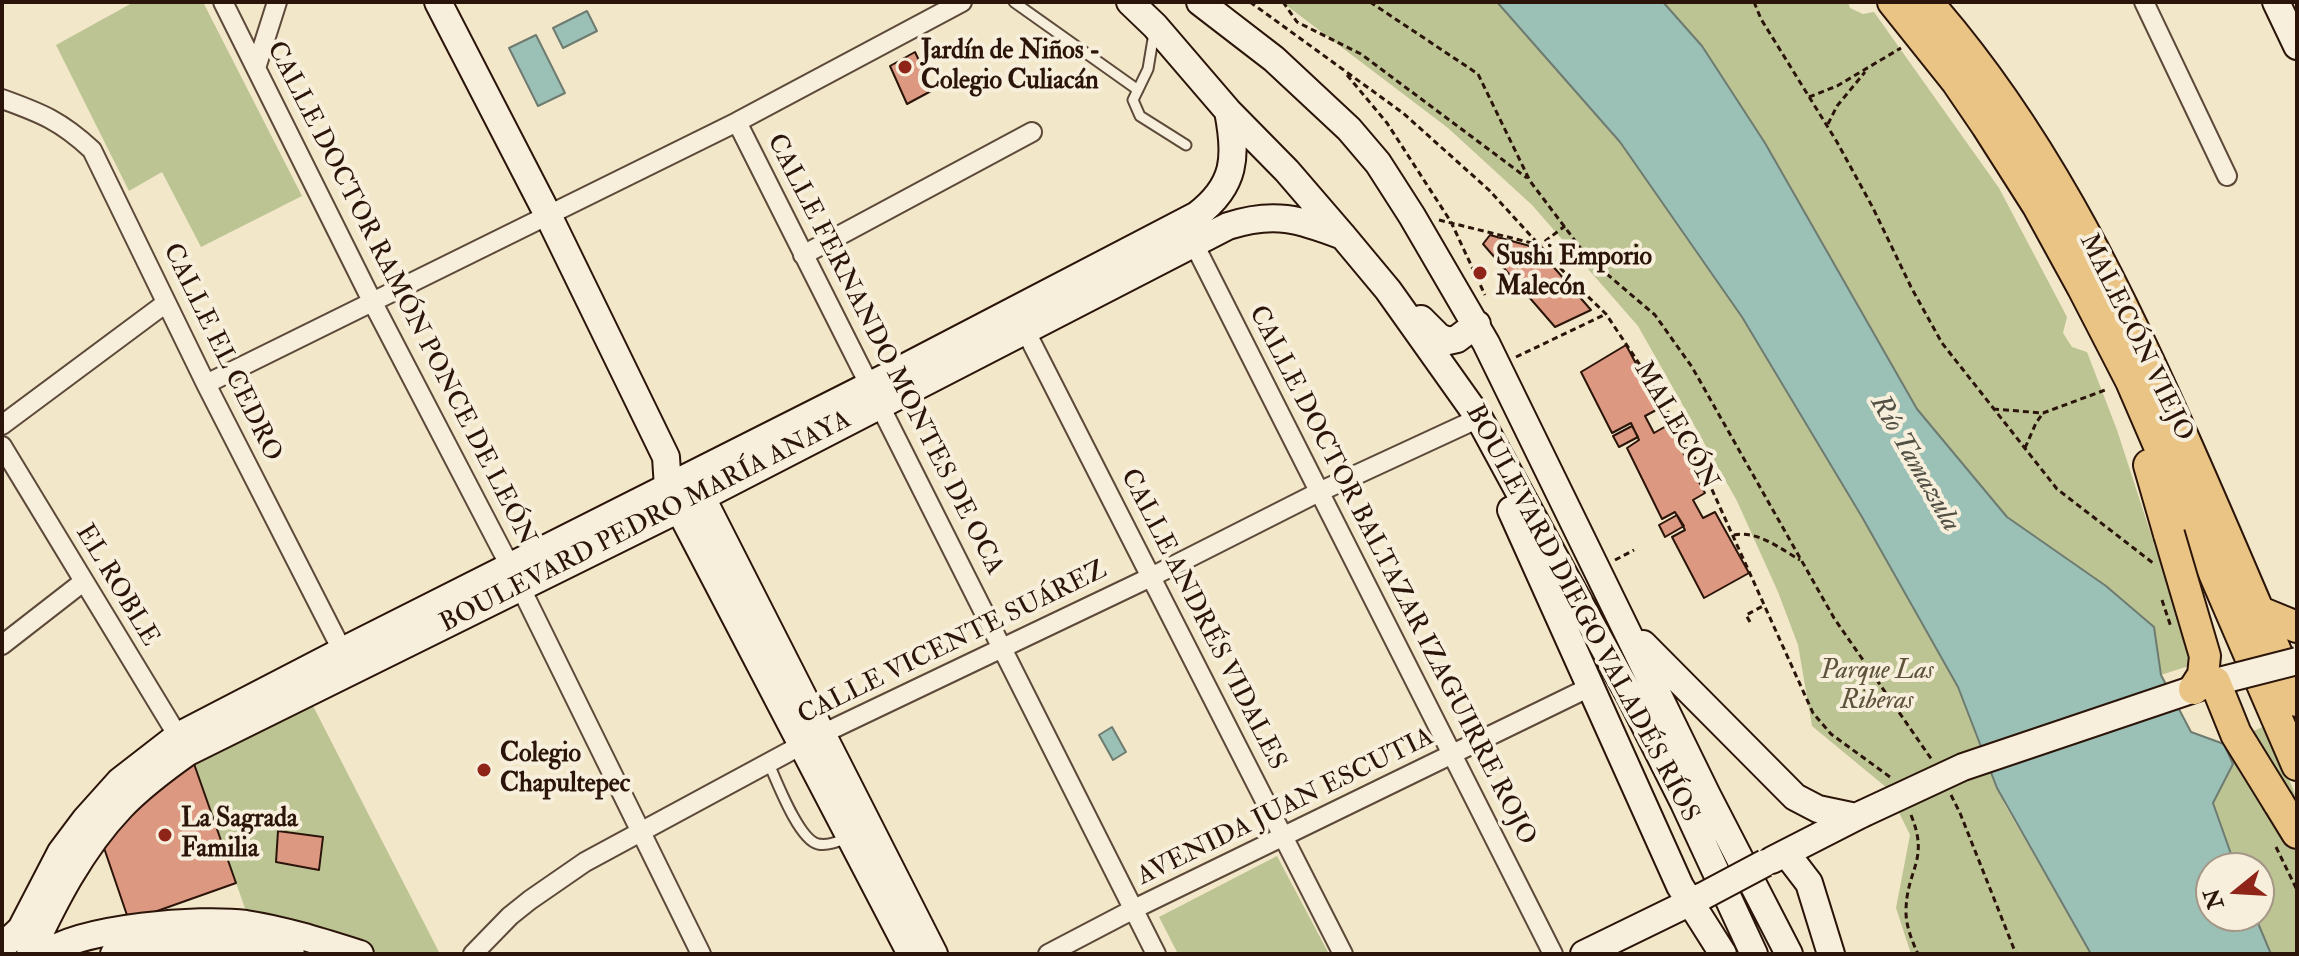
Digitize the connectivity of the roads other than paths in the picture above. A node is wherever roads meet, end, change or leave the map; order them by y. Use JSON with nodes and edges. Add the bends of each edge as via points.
{"nodes":[{"id":1,"x":223,"y":2,"type":"edge"},
{"id":2,"x":277,"y":2,"type":"edge"},
{"id":3,"x":438,"y":2,"type":"edge"},
{"id":4,"x":962,"y":2,"type":"edge"},
{"id":5,"x":1014,"y":2,"type":"edge"},
{"id":6,"x":1130,"y":2,"type":"edge"},
{"id":7,"x":1167,"y":2,"type":"edge"},
{"id":8,"x":1184,"y":2,"type":"edge"},
{"id":9,"x":1893,"y":2,"type":"edge"},
{"id":10,"x":1927,"y":2,"type":"edge"},
{"id":11,"x":2144,"y":2,"type":"edge"},
{"id":12,"x":2276,"y":2,"type":"edge"},
{"id":13,"x":1210,"y":10,"type":"edge"},
{"id":14,"x":1155,"y":26,"type":"junction"},
{"id":15,"x":2297,"y":46,"type":"edge"},
{"id":16,"x":256,"y":68,"type":"junction"},
{"id":17,"x":1138,"y":90,"type":"junction"},
{"id":18,"x":2,"y":99,"type":"edge"},
{"id":19,"x":1228,"y":111,"type":"junction"},
{"id":20,"x":737,"y":122,"type":"junction"},
{"id":21,"x":1032,"y":132,"type":"dead end"},
{"id":22,"x":1186,"y":145,"type":"dead end"},
{"id":23,"x":2227,"y":176,"type":"dead end"},
{"id":24,"x":548,"y":215,"type":"junction"},
{"id":25,"x":1188,"y":233,"type":"junction"},
{"id":26,"x":1343,"y":236,"type":"junction"},
{"id":27,"x":803,"y":255,"type":"junction"},
{"id":28,"x":1388,"y":290,"type":"junction"},
{"id":29,"x":166,"y":303,"type":"junction"},
{"id":30,"x":373,"y":303,"type":"junction"},
{"id":31,"x":1020,"y":320,"type":"junction"},
{"id":32,"x":1477,"y":324,"type":"junction"},
{"id":33,"x":206,"y":384,"type":"junction"},
{"id":34,"x":2132,"y":385,"type":"junction"},
{"id":35,"x":874,"y":395,"type":"junction"},
{"id":36,"x":1479,"y":418,"type":"junction"},
{"id":37,"x":2,"y":425,"type":"edge"},
{"id":38,"x":1493,"y":442,"type":"junction"},
{"id":39,"x":2,"y":446,"type":"edge"},
{"id":40,"x":1319,"y":492,"type":"junction"},
{"id":41,"x":685,"y":493,"type":"junction"},
{"id":42,"x":1151,"y":577,"type":"junction"},
{"id":43,"x":516,"y":578,"type":"junction"},
{"id":44,"x":83,"y":582,"type":"junction"},
{"id":45,"x":2260,"y":612,"type":"junction"},
{"id":46,"x":2297,"y":627,"type":"edge"},
{"id":47,"x":1628,"y":629,"type":"junction"},
{"id":48,"x":2,"y":645,"type":"edge"},
{"id":49,"x":1004,"y":649,"type":"junction"},
{"id":50,"x":347,"y":661,"type":"junction"},
{"id":51,"x":2297,"y":661,"type":"edge"},
{"id":52,"x":2204,"y":685,"type":"junction"},
{"id":53,"x":1590,"y":687,"type":"junction"},
{"id":54,"x":2297,"y":701,"type":"edge"},
{"id":55,"x":811,"y":741,"type":"junction"},
{"id":56,"x":183,"y":744,"type":"junction"},
{"id":57,"x":1453,"y":756,"type":"junction"},
{"id":58,"x":769,"y":764,"type":"junction"},
{"id":59,"x":2297,"y":765,"type":"edge"},
{"id":60,"x":1859,"y":816,"type":"junction"},
{"id":61,"x":640,"y":831,"type":"junction"},
{"id":62,"x":849,"y":837,"type":"junction"},
{"id":63,"x":1284,"y":838,"type":"junction"},
{"id":64,"x":2286,"y":838,"type":"edge"},
{"id":65,"x":1776,"y":858,"type":"junction"},
{"id":66,"x":1697,"y":898,"type":"junction"},
{"id":67,"x":1134,"y":909,"type":"junction"},
{"id":68,"x":2,"y":946,"type":"edge"},
{"id":69,"x":9,"y":954,"type":"edge"},
{"id":70,"x":30,"y":954,"type":"edge"},
{"id":71,"x":45,"y":954,"type":"edge"},
{"id":72,"x":114,"y":954,"type":"edge"},
{"id":73,"x":291,"y":954,"type":"edge"},
{"id":74,"x":360,"y":954,"type":"edge"},
{"id":75,"x":473,"y":954,"type":"edge"},
{"id":76,"x":701,"y":954,"type":"edge"},
{"id":77,"x":911,"y":954,"type":"edge"},
{"id":78,"x":934,"y":954,"type":"edge"},
{"id":79,"x":1048,"y":954,"type":"edge"},
{"id":80,"x":1156,"y":954,"type":"edge"},
{"id":81,"x":1343,"y":954,"type":"edge"},
{"id":82,"x":1553,"y":954,"type":"edge"},
{"id":83,"x":1584,"y":954,"type":"edge"},
{"id":84,"x":1723,"y":954,"type":"edge"},
{"id":85,"x":1754,"y":954,"type":"edge"},
{"id":86,"x":1789,"y":954,"type":"edge"},
{"id":87,"x":1831,"y":954,"type":"edge"}],
"edges":[{"from":1,"to":16,"type":"street","name":"CALLE DOCTOR RAMÓN PONCE DE LEÓN"},
{"from":2,"to":16,"type":"street"},
{"from":3,"to":24,"type":"main road"},
{"from":4,"to":20,"type":"street"},
{"from":5,"to":17,"type":"lane"},
{"from":6,"to":14,"type":"main road","name":"BOULEVARD DIEGO VALADÉS RÍOS"},
{"from":7,"to":14,"type":"main road"},
{"from":8,"to":13,"type":"main road","name":"BOULEVARD DIEGO VALADÉS RÍOS"},
{"from":9,"to":34,"type":"main road","via":[[1979,115],[2038,206]]},
{"from":10,"to":45,"type":"main road","name":"MALECÓN VIEJO","via":[[2034,144],[2091,244],[2131,318]]},
{"from":11,"to":23,"type":"street"},
{"from":12,"to":15,"type":"main road"},
{"from":13,"to":32,"type":"main road","name":"BOULEVARD DIEGO VALADÉS RÍOS","via":[[1274,59],[1378,163]]},
{"from":14,"to":17,"type":"lane","via":[[1148,69]]},
{"from":14,"to":19,"type":"main road","name":"BOULEVARD DIEGO VALADÉS RÍOS"},
{"from":16,"to":30,"type":"street","name":"CALLE DOCTOR RAMÓN PONCE DE LEÓN"},
{"from":17,"to":22,"type":"lane","via":[[1133,100],[1140,116]]},
{"from":18,"to":29,"type":"street","name":"CALLE EL CEDRO","via":[[69,128],[92,150]]},
{"from":19,"to":25,"type":"main road","name":"BOULEVARD PEDRO MARÍA ANAYA","via":[[1234,153],[1230,175]]},
{"from":19,"to":26,"type":"main road","name":"BOULEVARD DIEGO VALADÉS RÍOS"},
{"from":20,"to":24,"type":"street"},
{"from":20,"to":27,"type":"street","name":"CALLE FERNANDO MONTES DE OCA"},
{"from":21,"to":27,"type":"street"},
{"from":24,"to":30,"type":"street"},
{"from":24,"to":41,"type":"main road"},
{"from":25,"to":26,"type":"main road","name":"BOULEVARD PEDRO MARÍA ANAYA","via":[[1261,217],[1298,220]]},
{"from":25,"to":31,"type":"main road","name":"BOULEVARD PEDRO MARÍA ANAYA"},
{"from":25,"to":40,"type":"street","name":"CALLE DOCTOR BALTAZAR IZAGUIRRE ROJO"},
{"from":26,"to":28,"type":"main road","name":"BOULEVARD DIEGO VALADÉS RÍOS"},
{"from":27,"to":35,"type":"street","name":"CALLE FERNANDO MONTES DE OCA"},
{"from":28,"to":32,"type":"main road","via":[[1445,341]]},
{"from":28,"to":36,"type":"main road","name":"BOULEVARD DIEGO VALADÉS RÍOS"},
{"from":29,"to":33,"type":"street","name":"CALLE EL CEDRO"},
{"from":29,"to":37,"type":"street"},
{"from":30,"to":33,"type":"street"},
{"from":30,"to":43,"type":"street","name":"CALLE DOCTOR RAMÓN PONCE DE LEÓN"},
{"from":31,"to":35,"type":"main road","name":"BOULEVARD PEDRO MARÍA ANAYA"},
{"from":31,"to":42,"type":"street","name":"CALLE ANDRÉS VIDALES"},
{"from":32,"to":47,"type":"main road","name":"BOULEVARD DIEGO VALADÉS RÍOS"},
{"from":33,"to":50,"type":"street","name":"CALLE EL CEDRO"},
{"from":34,"to":52,"type":"main road","bridge":true,"via":[[2141,440],[2205,656]]},
{"from":34,"to":59,"type":"main road"},
{"from":35,"to":41,"type":"main road","name":"BOULEVARD PEDRO MARÍA ANAYA"},
{"from":35,"to":49,"type":"street","name":"CALLE FERNANDO MONTES DE OCA"},
{"from":36,"to":38,"type":"main road","name":"BOULEVARD DIEGO VALADÉS RÍOS"},
{"from":36,"to":40,"type":"street","name":"CALLE VICENTE SUÁREZ"},
{"from":38,"to":53,"type":"main road","via":[[1498,480]]},
{"from":38,"to":85,"type":"main road","name":"BOULEVARD DIEGO VALADÉS RÍOS","via":[[1630,696]]},
{"from":39,"to":44,"type":"street","name":"EL ROBLE"},
{"from":40,"to":42,"type":"street","name":"CALLE VICENTE SUÁREZ"},
{"from":40,"to":57,"type":"street","name":"CALLE DOCTOR BALTAZAR IZAGUIRRE ROJO"},
{"from":41,"to":43,"type":"main road","name":"BOULEVARD PEDRO MARÍA ANAYA"},
{"from":41,"to":55,"type":"main road"},
{"from":42,"to":49,"type":"street","name":"CALLE VICENTE SUÁREZ"},
{"from":42,"to":63,"type":"street","name":"CALLE ANDRÉS VIDALES"},
{"from":43,"to":50,"type":"main road","name":"BOULEVARD PEDRO MARÍA ANAYA"},
{"from":43,"to":61,"type":"street","name":"CALLE DOCTOR RAMÓN PONCE DE LEÓN"},
{"from":44,"to":48,"type":"street"},
{"from":44,"to":56,"type":"street","name":"EL ROBLE"},
{"from":45,"to":46,"type":"main road"},
{"from":45,"to":54,"type":"main road","name":"MALECÓN VIEJO"},
{"from":47,"to":60,"type":"main road","via":[[1795,797],[1818,809]]},
{"from":47,"to":86,"type":"main road","name":"BOULEVARD DIEGO VALADÉS RÍOS"},
{"from":49,"to":55,"type":"street","name":"CALLE VICENTE SUÁREZ"},
{"from":49,"to":67,"type":"street","name":"CALLE FERNANDO MONTES DE OCA"},
{"from":50,"to":56,"type":"main road","name":"BOULEVARD PEDRO MARÍA ANAYA"},
{"from":51,"to":52,"type":"main road","bridge":true},
{"from":52,"to":60,"type":"main road","bridge":true,"via":[[1963,767]]},
{"from":52,"to":64,"type":"main road","bridge":true,"via":[[2278,802]]},
{"from":53,"to":57,"type":"street","name":"AVENIDA JUAN ESCUTIA"},
{"from":53,"to":66,"type":"main road","via":[[1680,886]]},
{"from":55,"to":58,"type":"street","name":"CALLE VICENTE SUÁREZ"},
{"from":55,"to":62,"type":"main road"},
{"from":55,"to":78,"type":"main road"},
{"from":56,"to":68,"type":"main road","name":"BOULEVARD PEDRO MARÍA ANAYA","via":[[120,781],[85,820],[61,852],[21,929]]},
{"from":56,"to":70,"type":"main road","name":"BOULEVARD PEDRO MARÍA ANAYA","via":[[93,841]]},
{"from":57,"to":63,"type":"street","name":"AVENIDA JUAN ESCUTIA"},
{"from":57,"to":82,"type":"street","name":"CALLE DOCTOR BALTAZAR IZAGUIRRE ROJO"},
{"from":58,"to":61,"type":"street","name":"CALLE VICENTE SUÁREZ"},
{"from":58,"to":62,"type":"lane","via":[[805,836],[820,844]]},
{"from":60,"to":65,"type":"main road"},
{"from":61,"to":75,"type":"street","name":"CALLE VICENTE SUÁREZ","via":[[530,900]]},
{"from":61,"to":76,"type":"street","name":"CALLE DOCTOR RAMÓN PONCE DE LEÓN"},
{"from":62,"to":77,"type":"main road"},
{"from":63,"to":67,"type":"street","name":"AVENIDA JUAN ESCUTIA"},
{"from":63,"to":81,"type":"street","name":"CALLE ANDRÉS VIDALES"},
{"from":65,"to":66,"type":"main road","bridge":true},
{"from":65,"to":87,"type":"main road","via":[[1809,883]]},
{"from":66,"to":83,"type":"main road"},
{"from":66,"to":84,"type":"main road"},
{"from":67,"to":79,"type":"street","name":"AVENIDA JUAN ESCUTIA"},
{"from":67,"to":80,"type":"street","name":"CALLE FERNANDO MONTES DE OCA"},
{"from":68,"to":69,"type":"street"},
{"from":71,"to":74,"type":"main road","via":[[135,928],[225,923],[285,932]]},
{"from":72,"to":73,"type":"main road","via":[[213,944]]}]}
